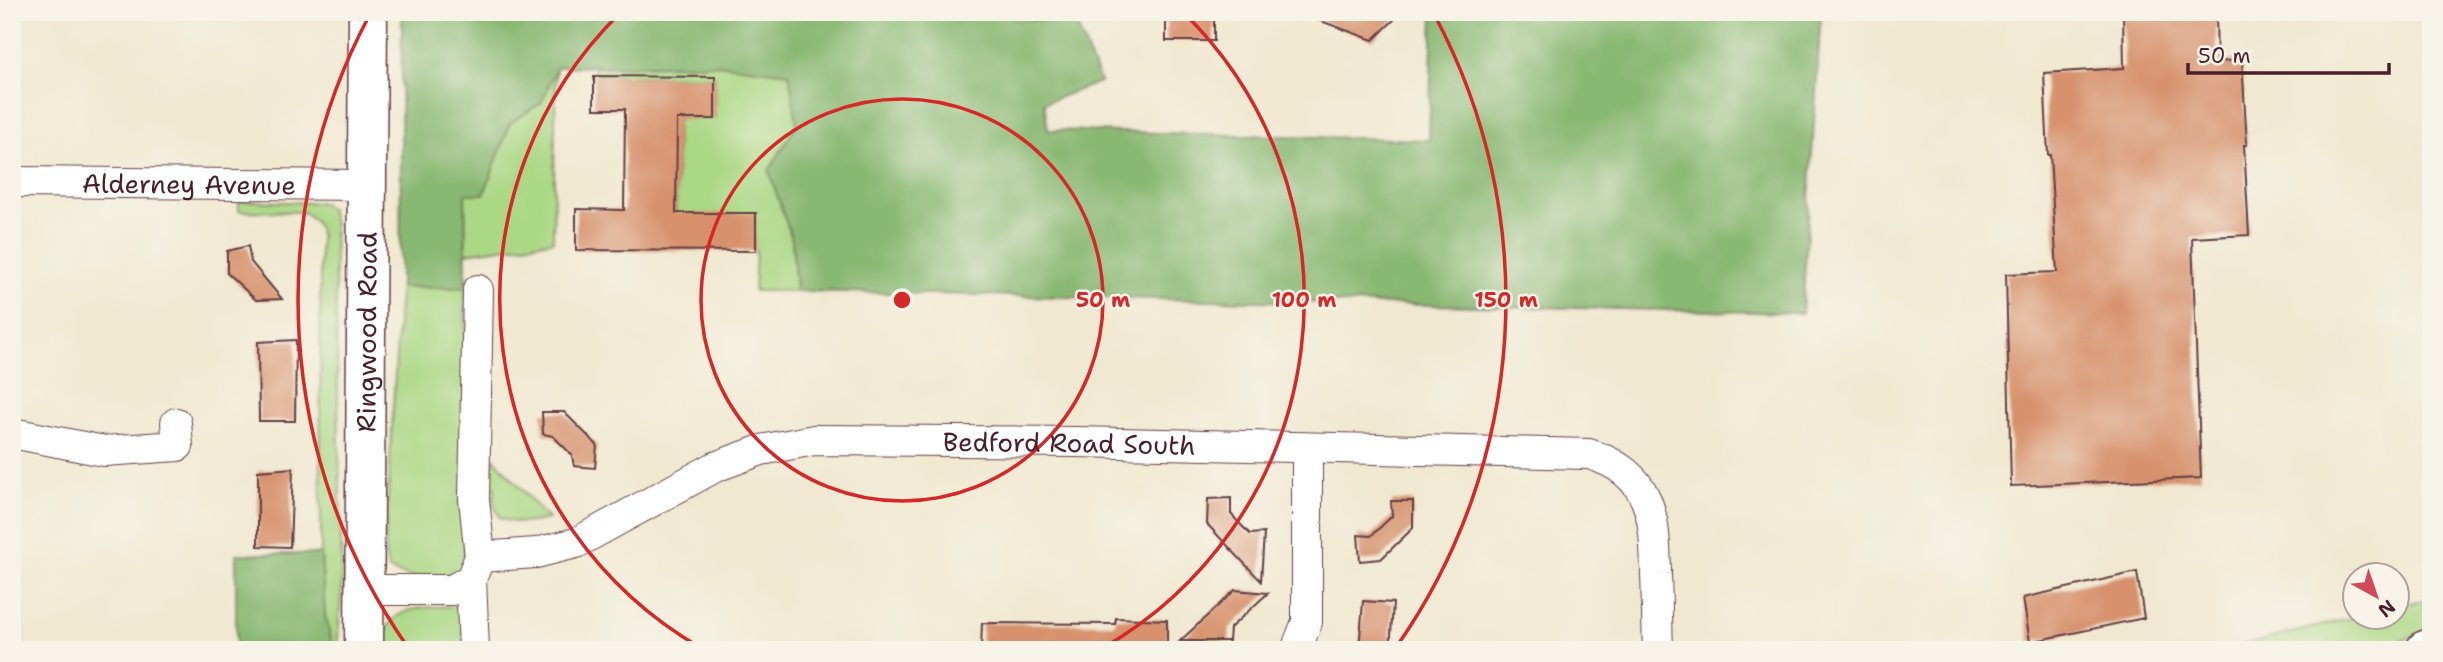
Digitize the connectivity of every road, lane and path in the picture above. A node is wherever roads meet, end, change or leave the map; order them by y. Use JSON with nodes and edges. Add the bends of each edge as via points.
{"nodes":[{"id":1,"x":368,"y":12,"type":"edge"},
{"id":2,"x":12,"y":182,"type":"edge"},
{"id":3,"x":366,"y":185,"type":"junction"},
{"id":4,"x":478,"y":290,"type":"dead end"},
{"id":5,"x":176,"y":423,"type":"dead end"},
{"id":6,"x":12,"y":433,"type":"edge"},
{"id":7,"x":1307,"y":448,"type":"junction"},
{"id":8,"x":476,"y":568,"type":"junction"},
{"id":9,"x":365,"y":590,"type":"junction"},
{"id":10,"x":2431,"y":648,"type":"edge"},
{"id":11,"x":364,"y":650,"type":"edge"},
{"id":12,"x":474,"y":650,"type":"edge"},
{"id":13,"x":1296,"y":650,"type":"edge"},
{"id":14,"x":1658,"y":650,"type":"edge"},
{"id":15,"x":2425,"y":650,"type":"edge"}],
"edges":[{"from":1,"to":3,"type":"main road","name":"Ringwood Road"},
{"from":2,"to":3,"type":"street","name":"Alderney Avenue"},
{"from":3,"to":9,"type":"main road","name":"Ringwood Road"},
{"from":4,"to":8,"type":"street"},
{"from":5,"to":6,"type":"street","via":[[178,446],[104,451]]},
{"from":7,"to":8,"type":"street","name":"Bedford Road South","via":[[814,440],[761,450],[715,467],[576,543]]},
{"from":7,"to":13,"type":"street","via":[[1307,622]]},
{"from":7,"to":14,"type":"street","name":"Bedford Road South","via":[[1566,452],[1610,461],[1629,474],[1651,510],[1656,538]]},
{"from":8,"to":9,"type":"street","name":"Bedford Road South","via":[[452,590]]},
{"from":8,"to":12,"type":"street"},
{"from":9,"to":11,"type":"main road","name":"Ringwood Road"},
{"from":10,"to":15,"type":"main road"}]}
